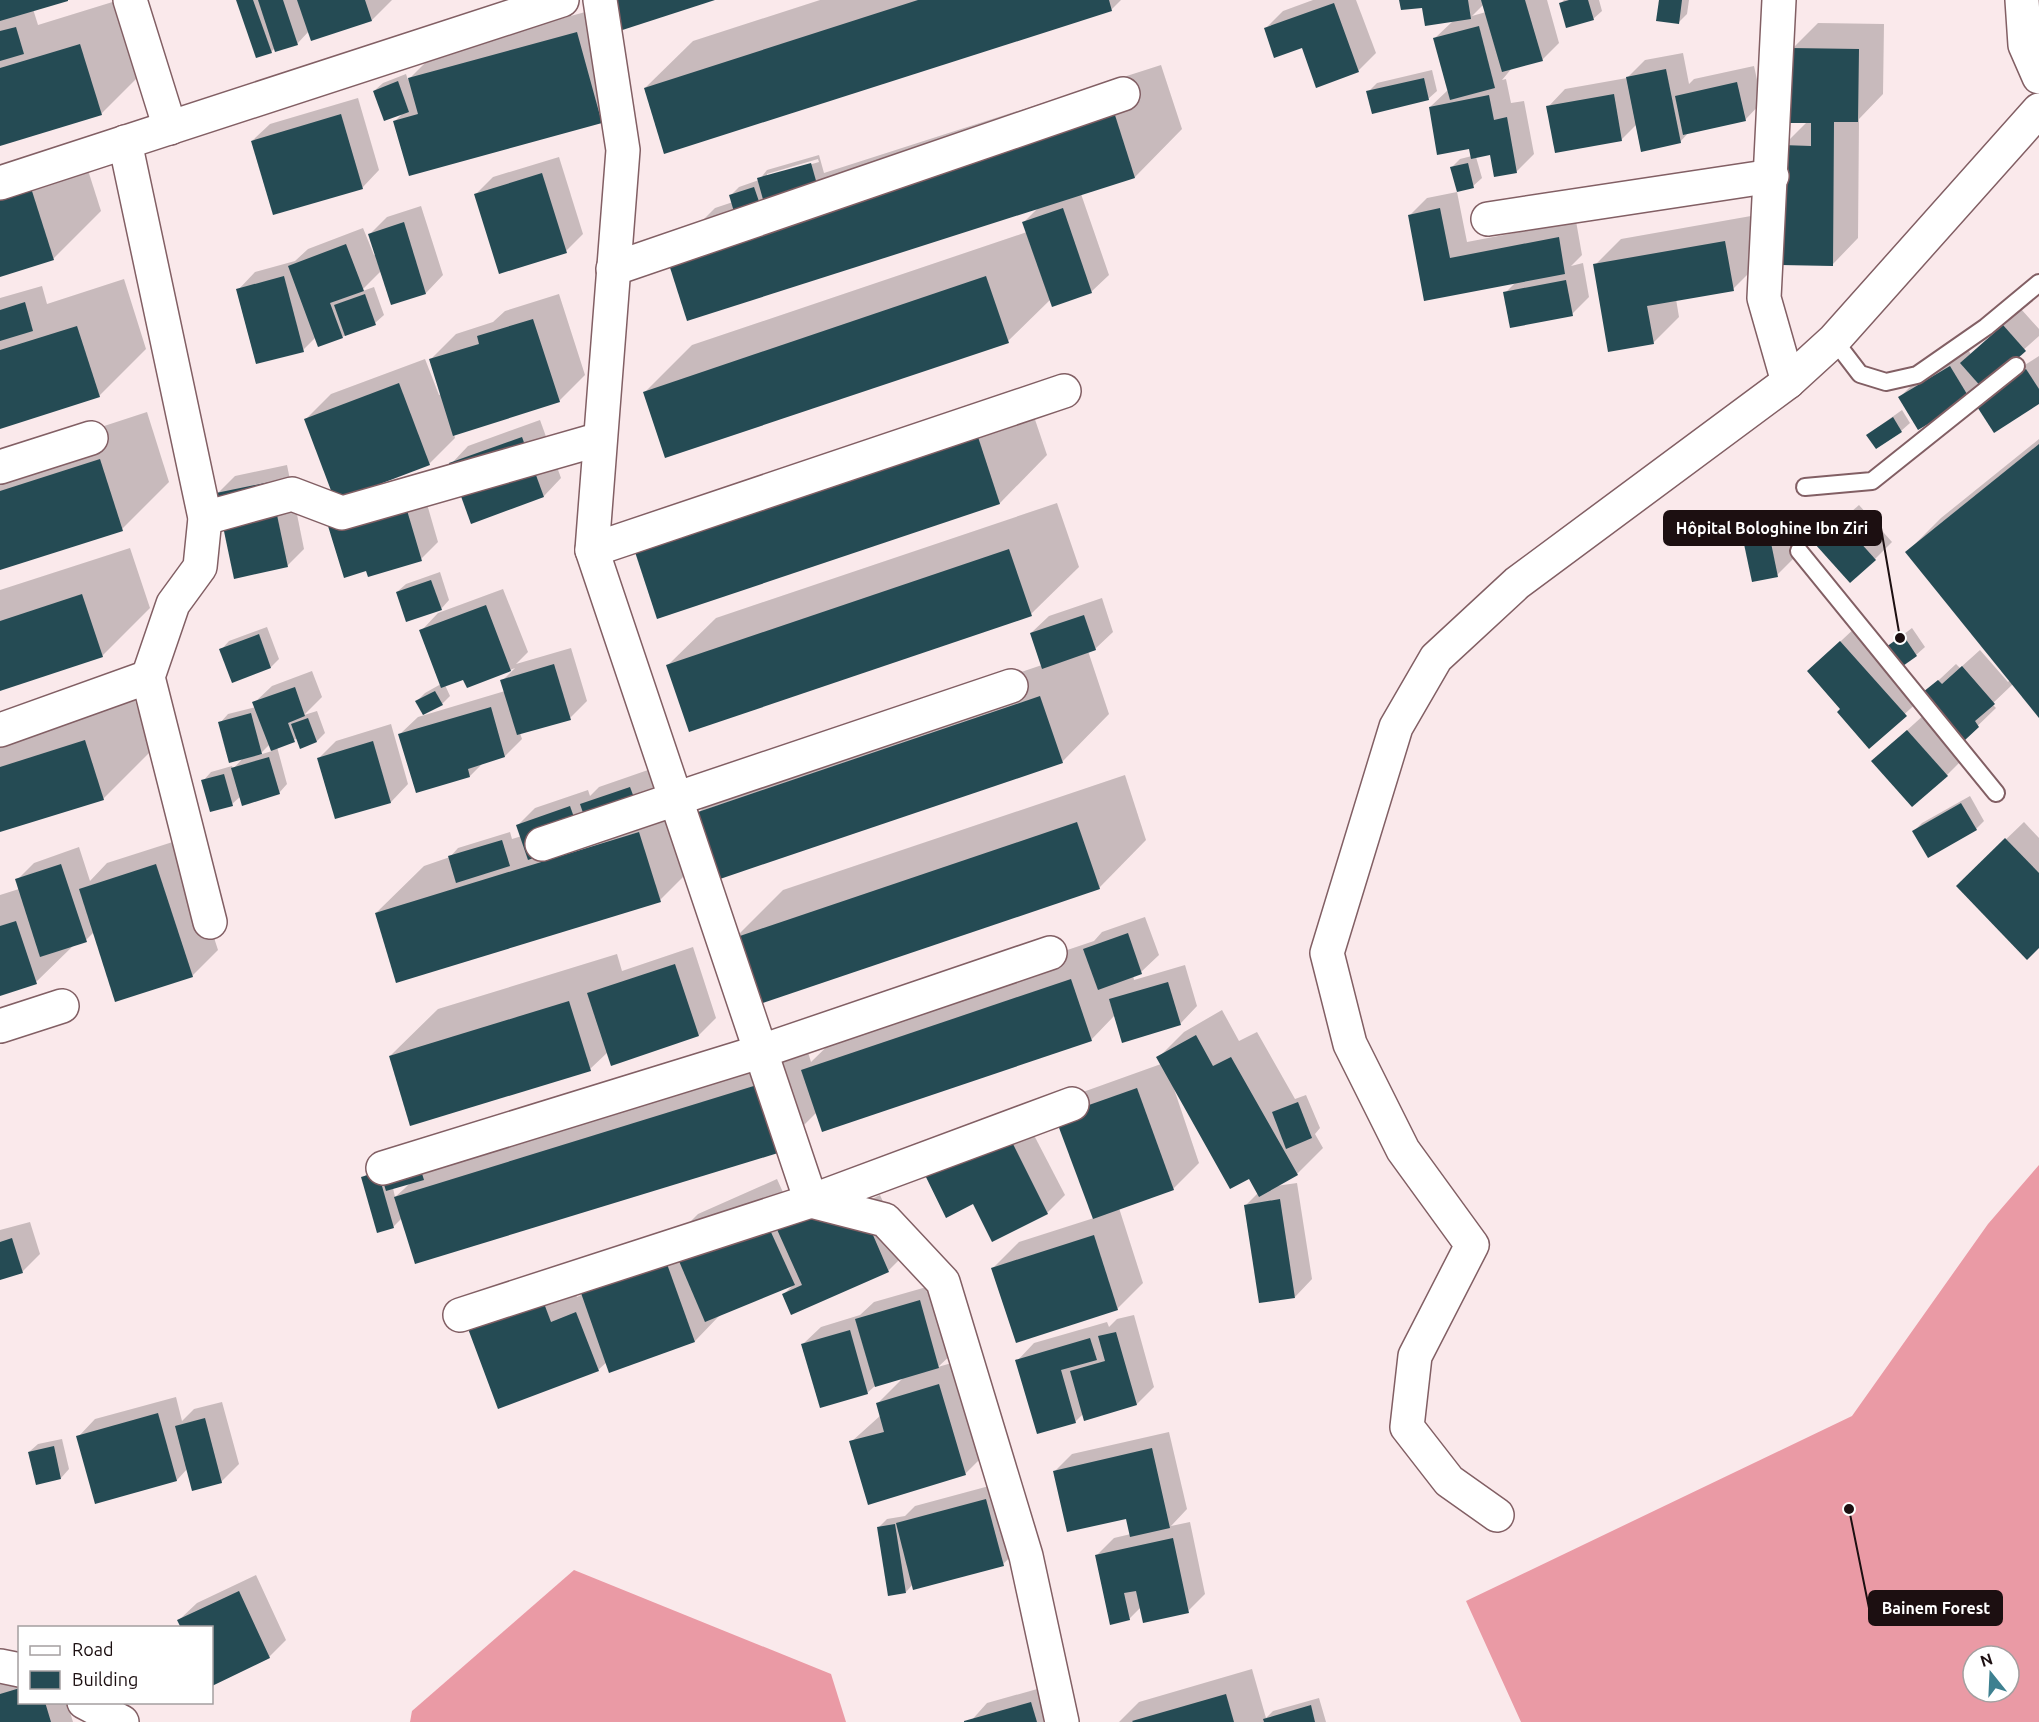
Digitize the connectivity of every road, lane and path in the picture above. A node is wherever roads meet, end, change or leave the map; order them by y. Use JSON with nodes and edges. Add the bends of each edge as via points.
{"nodes":[{"id":1,"x":130,"y":0,"type":"edge"},
{"id":2,"x":562,"y":0,"type":"edge"},
{"id":3,"x":600,"y":0,"type":"edge"},
{"id":4,"x":1779,"y":0,"type":"edge"},
{"id":5,"x":2022,"y":0,"type":"edge"},
{"id":6,"x":2039,"y":77,"type":"edge"},
{"id":7,"x":1123,"y":94,"type":"dead end"},
{"id":8,"x":2039,"y":110,"type":"edge"},
{"id":9,"x":170,"y":128,"type":"junction"},
{"id":10,"x":125,"y":142,"type":"junction"},
{"id":11,"x":1772,"y":177,"type":"junction"},
{"id":12,"x":0,"y":183,"type":"edge"},
{"id":13,"x":1488,"y":219,"type":"dead end"},
{"id":14,"x":613,"y":268,"type":"junction"},
{"id":15,"x":2039,"y":284,"type":"edge"},
{"id":16,"x":1834,"y":340,"type":"junction"},
{"id":17,"x":2016,"y":366,"type":"dead end"},
{"id":18,"x":1788,"y":382,"type":"junction"},
{"id":19,"x":1064,"y":391,"type":"dead end"},
{"id":20,"x":92,"y":438,"type":"dead end"},
{"id":21,"x":600,"y":439,"type":"junction"},
{"id":22,"x":0,"y":467,"type":"edge"},
{"id":23,"x":1805,"y":487,"type":"dead end"},
{"id":24,"x":205,"y":518,"type":"junction"},
{"id":25,"x":592,"y":550,"type":"junction"},
{"id":26,"x":1799,"y":551,"type":"dead end"},
{"id":27,"x":148,"y":677,"type":"junction"},
{"id":28,"x":1011,"y":686,"type":"dead end"},
{"id":29,"x":0,"y":729,"type":"edge"},
{"id":30,"x":1996,"y":793,"type":"dead end"},
{"id":31,"x":677,"y":800,"type":"junction"},
{"id":32,"x":542,"y":844,"type":"dead end"},
{"id":33,"x":210,"y":922,"type":"dead end"},
{"id":34,"x":1050,"y":953,"type":"dead end"},
{"id":35,"x":62,"y":1006,"type":"dead end"},
{"id":36,"x":0,"y":1026,"type":"edge"},
{"id":37,"x":759,"y":1052,"type":"junction"},
{"id":38,"x":1072,"y":1104,"type":"dead end"},
{"id":39,"x":383,"y":1168,"type":"dead end"},
{"id":40,"x":811,"y":1201,"type":"junction"},
{"id":41,"x":460,"y":1315,"type":"dead end"},
{"id":42,"x":1497,"y":1515,"type":"dead end"},
{"id":43,"x":0,"y":1666,"type":"edge"},
{"id":44,"x":18,"y":1670,"type":"edge"},
{"id":45,"x":88,"y":1704,"type":"edge"},
{"id":46,"x":122,"y":1722,"type":"edge"},
{"id":47,"x":1062,"y":1722,"type":"edge"}],
"edges":[{"from":1,"to":9,"type":"street"},
{"from":2,"to":9,"type":"street"},
{"from":3,"to":14,"type":"street","via":[[623,150]]},
{"from":4,"to":11,"type":"street"},
{"from":5,"to":6,"type":"street","via":[[2025,45]]},
{"from":7,"to":14,"type":"street"},
{"from":8,"to":16,"type":"street"},
{"from":9,"to":10,"type":"street"},
{"from":10,"to":12,"type":"street"},
{"from":10,"to":24,"type":"street"},
{"from":11,"to":13,"type":"street"},
{"from":11,"to":18,"type":"street","via":[[1764,298]]},
{"from":14,"to":21,"type":"street"},
{"from":15,"to":16,"type":"lane","via":[[1917,375],[1886,382],[1860,374]]},
{"from":16,"to":18,"type":"street"},
{"from":17,"to":23,"type":"lane","via":[[1872,481]]},
{"from":18,"to":42,"type":"street","via":[[1516,583],[1436,658],[1396,727],[1327,953],[1350,1044],[1403,1150],[1472,1245],[1415,1356],[1407,1427],[1449,1481]]},
{"from":19,"to":25,"type":"street"},
{"from":20,"to":22,"type":"street"},
{"from":21,"to":24,"type":"street","via":[[342,513],[292,494]]},
{"from":21,"to":25,"type":"street"},
{"from":24,"to":27,"type":"street","via":[[200,567],[173,604]]},
{"from":25,"to":31,"type":"street"},
{"from":26,"to":30,"type":"lane"},
{"from":27,"to":29,"type":"street"},
{"from":27,"to":33,"type":"street"},
{"from":28,"to":31,"type":"street"},
{"from":31,"to":32,"type":"street"},
{"from":31,"to":37,"type":"street"},
{"from":34,"to":37,"type":"street"},
{"from":35,"to":36,"type":"street"},
{"from":37,"to":39,"type":"street"},
{"from":37,"to":40,"type":"street"},
{"from":38,"to":40,"type":"street"},
{"from":40,"to":41,"type":"street"},
{"from":40,"to":47,"type":"street","via":[[885,1220],[943,1282],[1026,1556]]},
{"from":43,"to":44,"type":"street"},
{"from":45,"to":46,"type":"street"}]}
